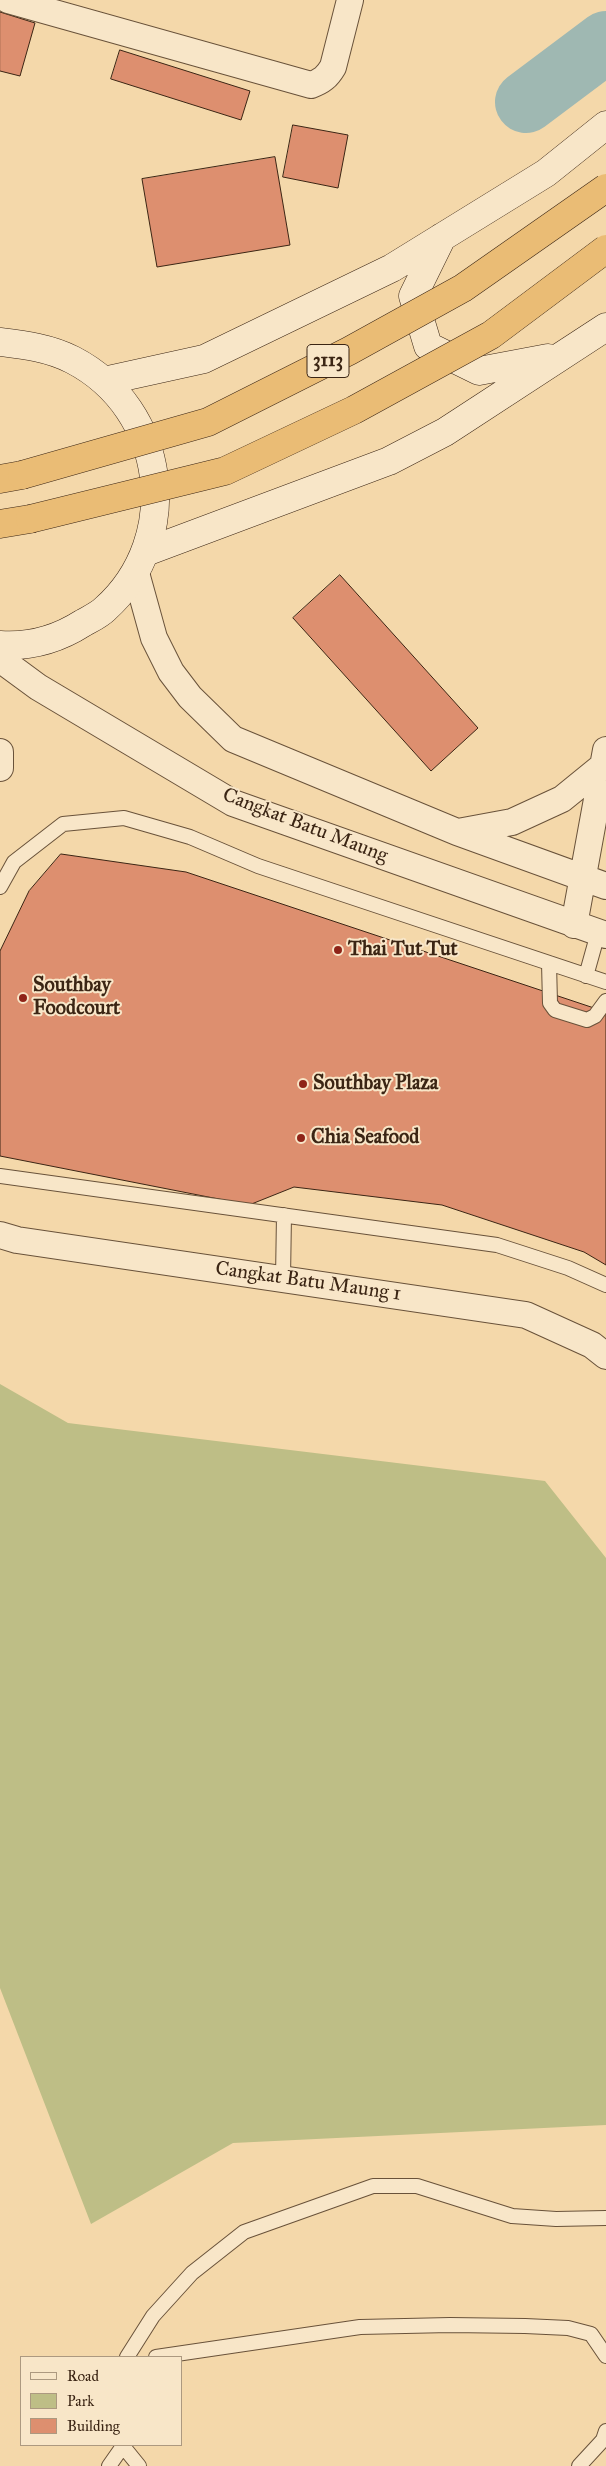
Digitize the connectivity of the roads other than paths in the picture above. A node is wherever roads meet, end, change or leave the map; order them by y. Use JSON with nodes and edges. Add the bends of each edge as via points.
{"nodes":[{"id":1,"x":8,"y":0,"type":"edge"},
{"id":2,"x":350,"y":0,"type":"edge"},
{"id":3,"x":606,"y":125,"type":"edge"},
{"id":4,"x":606,"y":188,"type":"edge"},
{"id":5,"x":442,"y":237,"type":"junction"},
{"id":6,"x":606,"y":249,"type":"edge"},
{"id":7,"x":606,"y":327,"type":"edge"},
{"id":8,"x":0,"y":342,"type":"edge"},
{"id":9,"x":562,"y":355,"type":"junction"},
{"id":10,"x":104,"y":381,"type":"junction"},
{"id":11,"x":11,"y":477,"type":"edge"},
{"id":12,"x":0,"y":524,"type":"edge"},
{"id":13,"x":141,"y":562,"type":"junction"},
{"id":14,"x":0,"y":645,"type":"edge"},
{"id":15,"x":0,"y":659,"type":"edge"},
{"id":16,"x":0,"y":752,"type":"edge"},
{"id":17,"x":605,"y":757,"type":"edge"},
{"id":18,"x":0,"y":768,"type":"edge"},
{"id":19,"x":458,"y":832,"type":"junction"},
{"id":20,"x":594,"y":882,"type":"edge"},
{"id":21,"x":0,"y":887,"type":"edge"},
{"id":22,"x":574,"y":925,"type":"junction"},
{"id":23,"x":602,"y":934,"type":"edge"},
{"id":24,"x":549,"y":963,"type":"junction"},
{"id":25,"x":586,"y":976,"type":"junction"},
{"id":26,"x":606,"y":982,"type":"edge"},
{"id":27,"x":606,"y":1001,"type":"edge"},
{"id":28,"x":0,"y":1176,"type":"edge"},
{"id":29,"x":284,"y":1215,"type":"junction"},
{"id":30,"x":0,"y":1235,"type":"edge"},
{"id":31,"x":283,"y":1278,"type":"junction"},
{"id":32,"x":606,"y":1284,"type":"edge"},
{"id":33,"x":606,"y":1356,"type":"edge"},
{"id":34,"x":606,"y":2218,"type":"edge"},
{"id":35,"x":128,"y":2356,"type":"edge"},
{"id":36,"x":163,"y":2356,"type":"edge"},
{"id":37,"x":606,"y":2356,"type":"edge"},
{"id":38,"x":606,"y":2431,"type":"edge"},
{"id":39,"x":123,"y":2446,"type":"edge"},
{"id":40,"x":109,"y":2466,"type":"edge"},
{"id":41,"x":139,"y":2466,"type":"edge"},
{"id":42,"x":579,"y":2466,"type":"edge"}],
"edges":[{"from":1,"to":2,"type":"street","via":[[311,85],[328,76],[333,67]]},
{"from":3,"to":5,"type":"main road","via":[[546,173]]},
{"from":4,"to":11,"type":"highway","number":"3113","bridge":true,"via":[[463,288],[349,351],[208,422]]},
{"from":5,"to":9,"type":"main road","via":[[413,296],[428,346],[480,371]]},
{"from":5,"to":10,"type":"main road","via":[[392,268],[204,359]]},
{"from":6,"to":12,"type":"highway","bridge":true,"via":[[491,335],[354,410],[225,471]]},
{"from":7,"to":9,"type":"main road"},
{"from":8,"to":10,"type":"main road","via":[[38,347],[73,360]]},
{"from":9,"to":13,"type":"main road","via":[[445,432],[389,462]]},
{"from":10,"to":13,"type":"main road","via":[[130,409],[147,442],[155,478],[155,516]]},
{"from":13,"to":14,"type":"main road","via":[[105,610],[64,635],[17,646]]},
{"from":13,"to":19,"type":"street","via":[[154,638],[171,672],[190,697],[233,739]]},
{"from":15,"to":22,"type":"street","name":"Cangkat Batu Maung","via":[[38,687],[233,803]]},
{"from":16,"to":18,"type":"street"},
{"from":17,"to":19,"type":"street","via":[[562,800],[512,822]]},
{"from":17,"to":20,"type":"street"},
{"from":19,"to":20,"type":"street"},
{"from":20,"to":22,"type":"street"},
{"from":21,"to":24,"type":"lane","via":[[14,862],[63,824],[124,818],[190,837],[258,866]]},
{"from":22,"to":23,"type":"street","name":"Cangkat Batu Maung"},
{"from":23,"to":25,"type":"lane"},
{"from":24,"to":25,"type":"lane"},
{"from":24,"to":27,"type":"lane","via":[[550,1003],[555,1010],[587,1020],[595,1016]]},
{"from":25,"to":26,"type":"lane"},
{"from":28,"to":29,"type":"lane"},
{"from":29,"to":31,"type":"lane"},
{"from":29,"to":32,"type":"lane","via":[[497,1245]]},
{"from":30,"to":31,"type":"street","name":"Cangkat Batu Maung 1"},
{"from":31,"to":33,"type":"street","name":"Cangkat Batu Maung 1","via":[[526,1315],[592,1345]]},
{"from":34,"to":35,"type":"lane","via":[[512,2216],[417,2186],[373,2186],[244,2232],[192,2272],[153,2316]]},
{"from":36,"to":37,"type":"lane","via":[[360,2327],[450,2325],[568,2328],[591,2334]]},
{"from":38,"to":42,"type":"lane","via":[[603,2440]]},
{"from":39,"to":40,"type":"lane"},
{"from":39,"to":41,"type":"lane"}]}
